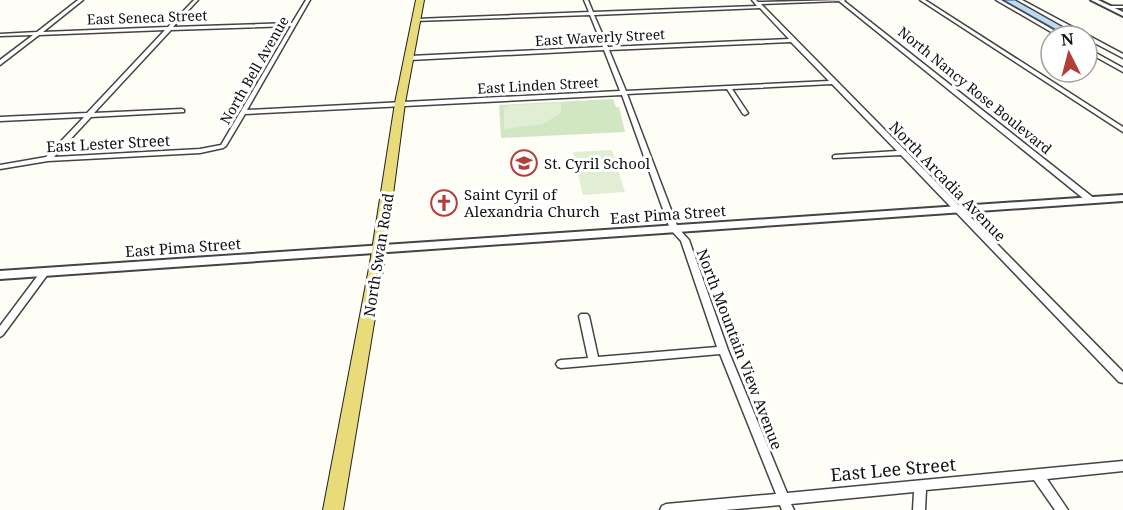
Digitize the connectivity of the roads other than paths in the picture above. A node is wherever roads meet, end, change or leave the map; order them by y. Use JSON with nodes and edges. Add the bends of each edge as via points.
{"nodes":[{"id":1,"x":81,"y":0,"type":"edge"},
{"id":2,"x":196,"y":0,"type":"edge"},
{"id":3,"x":308,"y":0,"type":"edge"},
{"id":4,"x":420,"y":0,"type":"edge"},
{"id":5,"x":586,"y":0,"type":"edge"},
{"id":6,"x":840,"y":0,"type":"edge"},
{"id":7,"x":845,"y":0,"type":"edge"},
{"id":8,"x":922,"y":0,"type":"edge"},
{"id":9,"x":998,"y":0,"type":"edge"},
{"id":10,"x":1018,"y":0,"type":"edge"},
{"id":11,"x":1094,"y":0,"type":"edge"},
{"id":12,"x":757,"y":3,"type":"edge"},
{"id":13,"x":1123,"y":7,"type":"edge"},
{"id":14,"x":1109,"y":8,"type":"junction"},
{"id":15,"x":592,"y":13,"type":"junction"},
{"id":16,"x":1123,"y":14,"type":"edge"},
{"id":17,"x":416,"y":20,"type":"junction"},
{"id":18,"x":295,"y":24,"type":"junction"},
{"id":19,"x":1041,"y":24,"type":"edge"},
{"id":20,"x":1062,"y":24,"type":"edge"},
{"id":21,"x":169,"y":28,"type":"junction"},
{"id":22,"x":38,"y":34,"type":"junction"},
{"id":23,"x":0,"y":35,"type":"edge"},
{"id":24,"x":791,"y":40,"type":"junction"},
{"id":25,"x":1099,"y":44,"type":"edge"},
{"id":26,"x":606,"y":48,"type":"junction"},
{"id":27,"x":1123,"y":56,"type":"edge"},
{"id":28,"x":1099,"y":57,"type":"edge"},
{"id":29,"x":410,"y":58,"type":"junction"},
{"id":30,"x":0,"y":63,"type":"edge"},
{"id":31,"x":1123,"y":70,"type":"edge"},
{"id":32,"x":833,"y":82,"type":"junction"},
{"id":33,"x":729,"y":88,"type":"junction"},
{"id":34,"x":624,"y":93,"type":"junction"},
{"id":35,"x":400,"y":103,"type":"junction"},
{"id":36,"x":182,"y":111,"type":"dead end"},
{"id":37,"x":244,"y":112,"type":"junction"},
{"id":38,"x":745,"y":113,"type":"dead end"},
{"id":39,"x":91,"y":115,"type":"junction"},
{"id":40,"x":0,"y":119,"type":"edge"},
{"id":41,"x":1123,"y":130,"type":"edge"},
{"id":42,"x":220,"y":152,"type":"joint"},
{"id":43,"x":902,"y":153,"type":"junction"},
{"id":44,"x":835,"y":157,"type":"dead end"},
{"id":45,"x":48,"y":159,"type":"junction"},
{"id":46,"x":0,"y":167,"type":"edge"},
{"id":47,"x":1121,"y":200,"type":"edge"},
{"id":48,"x":1092,"y":201,"type":"junction"},
{"id":49,"x":957,"y":210,"type":"junction"},
{"id":50,"x":674,"y":229,"type":"junction"},
{"id":51,"x":380,"y":248,"type":"junction"},
{"id":52,"x":45,"y":272,"type":"junction"},
{"id":53,"x":0,"y":275,"type":"edge"},
{"id":54,"x":584,"y":316,"type":"dead end"},
{"id":55,"x":0,"y":333,"type":"edge"},
{"id":56,"x":723,"y":350,"type":"junction"},
{"id":57,"x":594,"y":362,"type":"junction"},
{"id":58,"x":561,"y":364,"type":"dead end"},
{"id":59,"x":1123,"y":379,"type":"edge"},
{"id":60,"x":1123,"y":465,"type":"edge"},
{"id":61,"x":1037,"y":474,"type":"junction"},
{"id":62,"x":920,"y":484,"type":"junction"},
{"id":63,"x":786,"y":504,"type":"edge"},
{"id":64,"x":333,"y":510,"type":"edge"},
{"id":65,"x":666,"y":510,"type":"edge"},
{"id":66,"x":919,"y":510,"type":"edge"},
{"id":67,"x":1062,"y":510,"type":"edge"}],
"edges":[{"from":1,"to":22,"type":"street"},
{"from":2,"to":21,"type":"street"},
{"from":3,"to":18,"type":"street","name":"North Bell Avenue"},
{"from":4,"to":17,"type":"main road","name":"North Swan Road"},
{"from":5,"to":15,"type":"street","name":"North Mountain View Avenue"},
{"from":6,"to":7,"type":"street"},
{"from":6,"to":12,"type":"street"},
{"from":6,"to":48,"type":"street","name":"North Nancy Rose Boulevard"},
{"from":8,"to":41,"type":"street"},
{"from":9,"to":19,"type":"street"},
{"from":10,"to":20,"type":"street"},
{"from":11,"to":14,"type":"street"},
{"from":12,"to":15,"type":"street"},
{"from":12,"to":24,"type":"street","name":"North Arcadia Avenue"},
{"from":13,"to":14,"type":"street"},
{"from":14,"to":16,"type":"street"},
{"from":15,"to":17,"type":"street"},
{"from":15,"to":26,"type":"street","name":"North Mountain View Avenue"},
{"from":17,"to":29,"type":"main road","name":"North Swan Road"},
{"from":18,"to":21,"type":"street","name":"East Seneca Street"},
{"from":18,"to":37,"type":"street","name":"North Bell Avenue"},
{"from":21,"to":22,"type":"street","name":"East Seneca Street"},
{"from":21,"to":39,"type":"street"},
{"from":22,"to":23,"type":"street","name":"East Seneca Street"},
{"from":22,"to":30,"type":"street"},
{"from":24,"to":26,"type":"street","name":"East Waverly Street"},
{"from":24,"to":32,"type":"street","name":"North Arcadia Avenue"},
{"from":25,"to":27,"type":"street"},
{"from":26,"to":29,"type":"street","name":"East Waverly Street"},
{"from":26,"to":34,"type":"street","name":"North Mountain View Avenue"},
{"from":28,"to":31,"type":"street"},
{"from":29,"to":35,"type":"main road","name":"North Swan Road"},
{"from":32,"to":33,"type":"street","name":"East Linden Street"},
{"from":32,"to":43,"type":"street","name":"North Arcadia Avenue"},
{"from":33,"to":34,"type":"street","name":"East Linden Street"},
{"from":33,"to":38,"type":"street"},
{"from":34,"to":35,"type":"street","name":"East Linden Street"},
{"from":34,"to":50,"type":"street","name":"North Mountain View Avenue"},
{"from":35,"to":37,"type":"street","name":"East Linden Street"},
{"from":35,"to":51,"type":"main road","name":"North Swan Road"},
{"from":36,"to":39,"type":"street"},
{"from":37,"to":42,"type":"street","name":"North Bell Avenue"},
{"from":39,"to":40,"type":"street"},
{"from":39,"to":45,"type":"street"},
{"from":42,"to":45,"type":"street","name":"East Lester Street"},
{"from":43,"to":44,"type":"street"},
{"from":43,"to":49,"type":"street","name":"North Arcadia Avenue"},
{"from":45,"to":46,"type":"street","name":"East Lester Street"},
{"from":47,"to":48,"type":"street","name":"East Pima Street"},
{"from":48,"to":49,"type":"street","name":"East Pima Street"},
{"from":49,"to":50,"type":"street","name":"East Pima Street"},
{"from":49,"to":59,"type":"street","name":"North Arcadia Avenue"},
{"from":50,"to":51,"type":"street","name":"East Pima Street"},
{"from":50,"to":56,"type":"street","name":"North Mountain View Avenue","via":[[684,240]]},
{"from":51,"to":52,"type":"street","name":"East Pima Street"},
{"from":51,"to":64,"type":"main road","name":"North Swan Road"},
{"from":52,"to":53,"type":"street","name":"East Pima Street"},
{"from":52,"to":55,"type":"street"},
{"from":54,"to":57,"type":"street"},
{"from":56,"to":57,"type":"street"},
{"from":56,"to":63,"type":"street","name":"North Mountain View Avenue"},
{"from":57,"to":58,"type":"street"},
{"from":60,"to":61,"type":"street","name":"East Lee Street"},
{"from":61,"to":62,"type":"street","name":"East Lee Street"},
{"from":61,"to":67,"type":"street"},
{"from":62,"to":63,"type":"street","name":"East Lee Street"},
{"from":62,"to":66,"type":"street"},
{"from":63,"to":65,"type":"street","name":"East Lee Street"}]}
